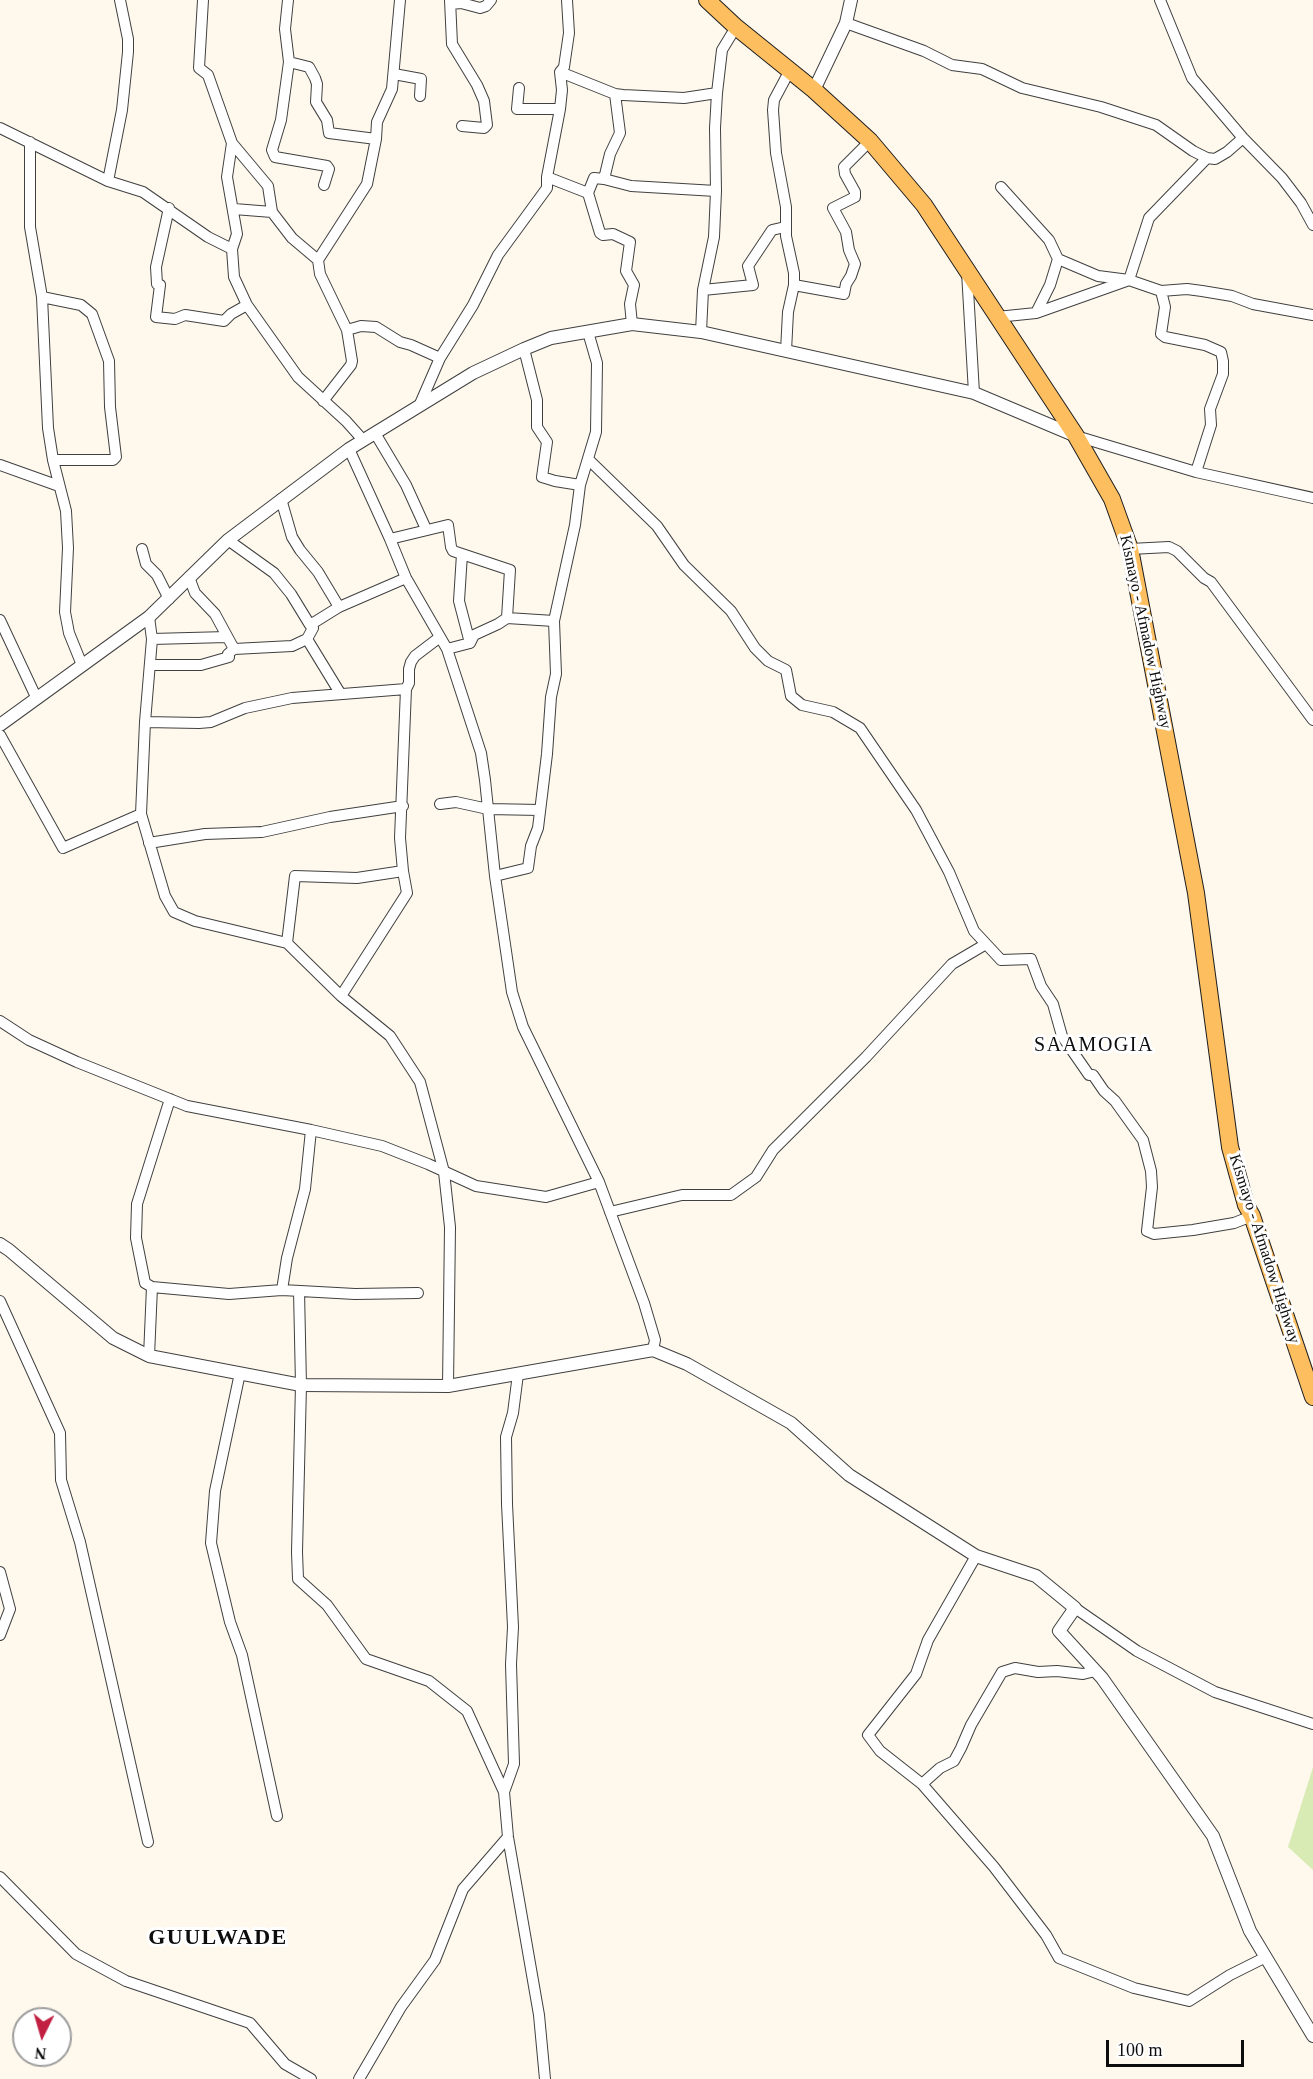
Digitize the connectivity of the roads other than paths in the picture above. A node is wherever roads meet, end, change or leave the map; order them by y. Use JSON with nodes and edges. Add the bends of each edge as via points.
{"nodes":[{"id":1,"x":120,"y":0,"type":"edge"},
{"id":2,"x":203,"y":0,"type":"edge"},
{"id":3,"x":288,"y":0,"type":"edge"},
{"id":4,"x":400,"y":0,"type":"edge"},
{"id":5,"x":491,"y":0,"type":"edge"},
{"id":6,"x":567,"y":0,"type":"edge"},
{"id":7,"x":707,"y":0,"type":"edge"},
{"id":8,"x":851,"y":0,"type":"edge"},
{"id":9,"x":1160,"y":0,"type":"edge"},
{"id":10,"x":451,"y":2,"type":"edge"},
{"id":11,"x":846,"y":23,"type":"junction"},
{"id":12,"x":736,"y":27,"type":"junction"},
{"id":13,"x":289,"y":62,"type":"junction"},
{"id":14,"x":790,"y":70,"type":"junction"},
{"id":15,"x":560,"y":72,"type":"junction"},
{"id":16,"x":394,"y":74,"type":"junction"},
{"id":17,"x":519,"y":88,"type":"dead end"},
{"id":18,"x":814,"y":90,"type":"junction"},
{"id":19,"x":717,"y":93,"type":"junction"},
{"id":20,"x":615,"y":94,"type":"junction"},
{"id":21,"x":420,"y":96,"type":"dead end"},
{"id":22,"x":560,"y":109,"type":"junction"},
{"id":23,"x":462,"y":126,"type":"dead end"},
{"id":24,"x":0,"y":128,"type":"edge"},
{"id":25,"x":1243,"y":138,"type":"junction"},
{"id":26,"x":376,"y":139,"type":"junction"},
{"id":27,"x":870,"y":141,"type":"junction"},
{"id":28,"x":30,"y":142,"type":"junction"},
{"id":29,"x":232,"y":143,"type":"junction"},
{"id":30,"x":1207,"y":158,"type":"junction"},
{"id":31,"x":547,"y":177,"type":"junction"},
{"id":32,"x":604,"y":179,"type":"junction"},
{"id":33,"x":108,"y":181,"type":"junction"},
{"id":34,"x":324,"y":185,"type":"dead end"},
{"id":35,"x":1001,"y":187,"type":"dead end"},
{"id":36,"x":716,"y":191,"type":"junction"},
{"id":37,"x":588,"y":193,"type":"junction"},
{"id":38,"x":169,"y":208,"type":"junction"},
{"id":39,"x":234,"y":208,"type":"junction"},
{"id":40,"x":272,"y":212,"type":"junction"},
{"id":41,"x":1313,"y":225,"type":"edge"},
{"id":42,"x":785,"y":227,"type":"junction"},
{"id":43,"x":232,"y":249,"type":"junction"},
{"id":44,"x":1058,"y":258,"type":"junction"},
{"id":45,"x":318,"y":260,"type":"junction"},
{"id":46,"x":967,"y":272,"type":"junction"},
{"id":47,"x":1129,"y":280,"type":"junction"},
{"id":48,"x":794,"y":285,"type":"junction"},
{"id":49,"x":703,"y":290,"type":"junction"},
{"id":50,"x":1161,"y":291,"type":"junction"},
{"id":51,"x":42,"y":297,"type":"junction"},
{"id":52,"x":247,"y":305,"type":"junction"},
{"id":53,"x":1036,"y":313,"type":"junction"},
{"id":54,"x":1313,"y":315,"type":"edge"},
{"id":55,"x":997,"y":317,"type":"junction"},
{"id":56,"x":632,"y":324,"type":"junction"},
{"id":57,"x":347,"y":330,"type":"junction"},
{"id":58,"x":588,"y":332,"type":"junction"},
{"id":59,"x":701,"y":332,"type":"junction"},
{"id":60,"x":524,"y":349,"type":"junction"},
{"id":61,"x":786,"y":351,"type":"junction"},
{"id":62,"x":440,"y":358,"type":"junction"},
{"id":63,"x":974,"y":393,"type":"junction"},
{"id":64,"x":323,"y":400,"type":"junction"},
{"id":65,"x":420,"y":404,"type":"junction"},
{"id":66,"x":375,"y":433,"type":"junction"},
{"id":67,"x":1076,"y":436,"type":"junction"},
{"id":68,"x":363,"y":440,"type":"junction"},
{"id":69,"x":349,"y":450,"type":"junction"},
{"id":70,"x":52,"y":460,"type":"junction"},
{"id":71,"x":589,"y":460,"type":"junction"},
{"id":72,"x":0,"y":465,"type":"edge"},
{"id":73,"x":1196,"y":472,"type":"junction"},
{"id":74,"x":580,"y":485,"type":"junction"},
{"id":75,"x":59,"y":486,"type":"junction"},
{"id":76,"x":1313,"y":498,"type":"edge"},
{"id":77,"x":281,"y":500,"type":"junction"},
{"id":78,"x":426,"y":529,"type":"junction"},
{"id":79,"x":390,"y":539,"type":"junction"},
{"id":80,"x":228,"y":540,"type":"junction"},
{"id":81,"x":142,"y":549,"type":"dead end"},
{"id":82,"x":1130,"y":549,"type":"junction"},
{"id":83,"x":462,"y":554,"type":"junction"},
{"id":84,"x":189,"y":578,"type":"junction"},
{"id":85,"x":405,"y":578,"type":"junction"},
{"id":86,"x":169,"y":599,"type":"junction"},
{"id":87,"x":339,"y":607,"type":"junction"},
{"id":88,"x":149,"y":617,"type":"junction"},
{"id":89,"x":507,"y":618,"type":"junction"},
{"id":90,"x":0,"y":620,"type":"edge"},
{"id":91,"x":554,"y":621,"type":"junction"},
{"id":92,"x":310,"y":625,"type":"junction"},
{"id":93,"x":227,"y":636,"type":"junction"},
{"id":94,"x":440,"y":637,"type":"junction"},
{"id":95,"x":152,"y":639,"type":"junction"},
{"id":96,"x":307,"y":639,"type":"junction"},
{"id":97,"x":470,"y":643,"type":"junction"},
{"id":98,"x":234,"y":648,"type":"junction"},
{"id":99,"x":447,"y":649,"type":"junction"},
{"id":100,"x":82,"y":665,"type":"junction"},
{"id":101,"x":150,"y":665,"type":"junction"},
{"id":102,"x":406,"y":689,"type":"junction"},
{"id":103,"x":340,"y":693,"type":"junction"},
{"id":104,"x":36,"y":698,"type":"junction"},
{"id":105,"x":1313,"y":720,"type":"edge"},
{"id":106,"x":145,"y":722,"type":"junction"},
{"id":107,"x":0,"y":725,"type":"edge"},
{"id":108,"x":0,"y":735,"type":"edge"},
{"id":109,"x":440,"y":804,"type":"dead end"},
{"id":110,"x":403,"y":806,"type":"junction"},
{"id":111,"x":488,"y":810,"type":"junction"},
{"id":112,"x":540,"y":810,"type":"junction"},
{"id":113,"x":141,"y":814,"type":"junction"},
{"id":114,"x":149,"y":843,"type":"junction"},
{"id":115,"x":403,"y":871,"type":"junction"},
{"id":116,"x":495,"y":876,"type":"junction"},
{"id":117,"x":287,"y":943,"type":"junction"},
{"id":118,"x":986,"y":944,"type":"junction"},
{"id":119,"x":341,"y":996,"type":"junction"},
{"id":120,"x":0,"y":1009,"type":"edge"},
{"id":121,"x":1,"y":1022,"type":"edge"},
{"id":122,"x":170,"y":1100,"type":"junction"},
{"id":123,"x":311,"y":1130,"type":"junction"},
{"id":124,"x":444,"y":1172,"type":"junction"},
{"id":125,"x":600,"y":1182,"type":"junction"},
{"id":126,"x":610,"y":1212,"type":"junction"},
{"id":127,"x":1252,"y":1216,"type":"junction"},
{"id":128,"x":0,"y":1244,"type":"edge"},
{"id":129,"x":152,"y":1287,"type":"junction"},
{"id":130,"x":282,"y":1290,"type":"junction"},
{"id":131,"x":299,"y":1291,"type":"junction"},
{"id":132,"x":418,"y":1293,"type":"dead end"},
{"id":133,"x":0,"y":1301,"type":"edge"},
{"id":134,"x":653,"y":1350,"type":"junction"},
{"id":135,"x":149,"y":1356,"type":"junction"},
{"id":136,"x":240,"y":1373,"type":"junction"},
{"id":137,"x":518,"y":1374,"type":"junction"},
{"id":138,"x":301,"y":1385,"type":"junction"},
{"id":139,"x":448,"y":1386,"type":"junction"},
{"id":140,"x":1313,"y":1397,"type":"edge"},
{"id":141,"x":976,"y":1556,"type":"junction"},
{"id":142,"x":0,"y":1572,"type":"edge"},
{"id":143,"x":1075,"y":1608,"type":"junction"},
{"id":144,"x":0,"y":1635,"type":"edge"},
{"id":145,"x":1095,"y":1671,"type":"junction"},
{"id":146,"x":1313,"y":1724,"type":"edge"},
{"id":147,"x":922,"y":1784,"type":"junction"},
{"id":148,"x":504,"y":1792,"type":"junction"},
{"id":149,"x":277,"y":1816,"type":"dead end"},
{"id":150,"x":508,"y":1837,"type":"junction"},
{"id":151,"x":148,"y":1842,"type":"dead end"},
{"id":152,"x":0,"y":1877,"type":"edge"},
{"id":153,"x":1266,"y":1957,"type":"junction"},
{"id":154,"x":1313,"y":2036,"type":"edge"},
{"id":155,"x":311,"y":2079,"type":"edge"},
{"id":156,"x":359,"y":2079,"type":"edge"},
{"id":157,"x":545,"y":2079,"type":"edge"}],
"edges":[{"from":1,"to":33,"type":"street","via":[[128,52],[121,119]]},
{"from":2,"to":29,"type":"street","via":[[198,68],[208,75]]},
{"from":3,"to":13,"type":"street","via":[[285,28]]},
{"from":4,"to":16,"type":"street"},
{"from":5,"to":10,"type":"street","via":[[480,8]]},
{"from":6,"to":15,"type":"street","via":[[569,33]]},
{"from":7,"to":12,"type":"main road","name":"Kismayo - Afmadow Highway"},
{"from":8,"to":11,"type":"street"},
{"from":9,"to":25,"type":"street","via":[[1192,78]]},
{"from":10,"to":23,"type":"street","via":[[452,44],[484,101],[487,125]]},
{"from":11,"to":18,"type":"street"},
{"from":11,"to":30,"type":"street","via":[[952,65],[982,69],[1022,88],[1156,125]]},
{"from":12,"to":14,"type":"main road","name":"Kismayo - Afmadow Highway"},
{"from":12,"to":19,"type":"street","via":[[722,50]]},
{"from":13,"to":26,"type":"street","via":[[309,67],[315,78],[316,102],[327,120],[329,133]]},
{"from":13,"to":34,"type":"street","via":[[273,150],[275,156],[327,166]]},
{"from":14,"to":18,"type":"main road","name":"Kismayo - Afmadow Highway"},
{"from":14,"to":42,"type":"street","via":[[773,110],[786,207]]},
{"from":15,"to":20,"type":"street"},
{"from":15,"to":22,"type":"street"},
{"from":16,"to":21,"type":"street","via":[[421,79]]},
{"from":16,"to":26,"type":"street","via":[[390,94],[376,122]]},
{"from":17,"to":22,"type":"street","via":[[517,109]]},
{"from":18,"to":27,"type":"main road","name":"Kismayo - Afmadow Highway"},
{"from":19,"to":20,"type":"street","via":[[684,98]]},
{"from":19,"to":36,"type":"street"},
{"from":20,"to":32,"type":"street","via":[[620,133]]},
{"from":22,"to":31,"type":"street"},
{"from":24,"to":28,"type":"street"},
{"from":25,"to":30,"type":"street","via":[[1215,159]]},
{"from":25,"to":41,"type":"street","via":[[1282,178]]},
{"from":26,"to":45,"type":"street","via":[[367,184]]},
{"from":27,"to":46,"type":"main road","name":"Kismayo - Afmadow Highway","via":[[924,205]]},
{"from":27,"to":48,"type":"street","via":[[844,166],[855,197],[833,208],[846,232],[855,264],[844,294]]},
{"from":28,"to":33,"type":"street"},
{"from":28,"to":51,"type":"street","via":[[30,227]]},
{"from":29,"to":39,"type":"street","via":[[228,177]]},
{"from":29,"to":40,"type":"street","via":[[268,186]]},
{"from":30,"to":47,"type":"street","via":[[1149,218]]},
{"from":31,"to":37,"type":"street"},
{"from":31,"to":62,"type":"street","via":[[544,194],[502,248]]},
{"from":32,"to":36,"type":"street","via":[[631,186]]},
{"from":32,"to":37,"type":"street","via":[[594,178]]},
{"from":33,"to":38,"type":"street","via":[[143,192]]},
{"from":35,"to":44,"type":"street","via":[[1049,240]]},
{"from":36,"to":49,"type":"street","via":[[713,244]]},
{"from":37,"to":56,"type":"street","via":[[600,233],[630,242],[626,271],[634,285],[630,304]]},
{"from":38,"to":43,"type":"street","via":[[208,237]]},
{"from":38,"to":52,"type":"street","via":[[156,267],[160,285],[156,317],[175,319],[185,315],[224,321]]},
{"from":39,"to":40,"type":"street"},
{"from":39,"to":43,"type":"street","via":[[237,234]]},
{"from":40,"to":45,"type":"street","via":[[292,238]]},
{"from":42,"to":48,"type":"street"},
{"from":42,"to":49,"type":"street","via":[[772,230],[748,266],[753,285]]},
{"from":43,"to":52,"type":"street","via":[[234,277]]},
{"from":44,"to":47,"type":"street","via":[[1098,276]]},
{"from":44,"to":53,"type":"street"},
{"from":45,"to":57,"type":"street","via":[[320,273]]},
{"from":46,"to":55,"type":"main road","name":"Kismayo - Afmadow Highway"},
{"from":46,"to":63,"type":"street"},
{"from":47,"to":50,"type":"street"},
{"from":47,"to":53,"type":"street"},
{"from":48,"to":61,"type":"street"},
{"from":49,"to":59,"type":"street"},
{"from":50,"to":54,"type":"street","via":[[1202,291]]},
{"from":50,"to":73,"type":"street","via":[[1165,307],[1161,334],[1205,345],[1221,352],[1223,361],[1224,374],[1210,409],[1211,426]]},
{"from":51,"to":70,"type":"street"},
{"from":51,"to":70,"type":"street","via":[[81,305],[92,314],[109,361],[116,457]]},
{"from":52,"to":64,"type":"street","via":[[298,377]]},
{"from":53,"to":55,"type":"street"},
{"from":55,"to":67,"type":"main road","name":"Kismayo - Afmadow Highway"},
{"from":56,"to":58,"type":"street"},
{"from":56,"to":59,"type":"street"},
{"from":57,"to":62,"type":"street","via":[[376,327],[400,342]]},
{"from":57,"to":64,"type":"street","via":[[351,365]]},
{"from":58,"to":60,"type":"street","via":[[551,338]]},
{"from":58,"to":71,"type":"street","via":[[597,363],[598,397]]},
{"from":59,"to":61,"type":"street"},
{"from":60,"to":65,"type":"street"},
{"from":60,"to":74,"type":"street","via":[[537,400],[537,427],[547,442],[542,477]]},
{"from":61,"to":63,"type":"street"},
{"from":62,"to":65,"type":"street"},
{"from":63,"to":67,"type":"street"},
{"from":64,"to":68,"type":"street"},
{"from":65,"to":66,"type":"street"},
{"from":66,"to":68,"type":"street"},
{"from":66,"to":78,"type":"street"},
{"from":67,"to":73,"type":"street"},
{"from":67,"to":82,"type":"main road","name":"Kismayo - Afmadow Highway","via":[[1112,499]]},
{"from":68,"to":69,"type":"street"},
{"from":69,"to":77,"type":"street"},
{"from":69,"to":79,"type":"street"},
{"from":70,"to":75,"type":"street"},
{"from":71,"to":74,"type":"street"},
{"from":71,"to":118,"type":"street","via":[[657,526],[684,565],[731,611],[768,662],[786,670],[791,696],[802,705],[833,712],[860,728],[907,794],[949,872],[974,932]]},
{"from":72,"to":75,"type":"street"},
{"from":73,"to":76,"type":"street"},
{"from":74,"to":91,"type":"street"},
{"from":75,"to":100,"type":"street","via":[[68,535],[65,612]]},
{"from":77,"to":80,"type":"street"},
{"from":77,"to":87,"type":"street","via":[[292,537]]},
{"from":78,"to":79,"type":"street"},
{"from":78,"to":83,"type":"street","via":[[448,525],[451,547]]},
{"from":79,"to":85,"type":"street"},
{"from":80,"to":84,"type":"street"},
{"from":80,"to":92,"type":"street","via":[[274,573]]},
{"from":81,"to":86,"type":"street","via":[[146,564],[157,575]]},
{"from":82,"to":105,"type":"street","via":[[1169,547],[1211,582]]},
{"from":82,"to":127,"type":"main road","name":"Kismayo - Afmadow Highway","via":[[1196,893],[1230,1147]]},
{"from":83,"to":89,"type":"street","via":[[510,570]]},
{"from":83,"to":97,"type":"street","via":[[459,601]]},
{"from":84,"to":86,"type":"street"},
{"from":84,"to":93,"type":"street","via":[[195,593],[215,614]]},
{"from":85,"to":87,"type":"street"},
{"from":85,"to":94,"type":"street"},
{"from":86,"to":88,"type":"street"},
{"from":87,"to":92,"type":"street"},
{"from":88,"to":95,"type":"street"},
{"from":88,"to":100,"type":"street"},
{"from":89,"to":91,"type":"street"},
{"from":89,"to":97,"type":"street","via":[[474,635]]},
{"from":90,"to":104,"type":"street"},
{"from":91,"to":112,"type":"street","via":[[556,674]]},
{"from":92,"to":96,"type":"street","via":[[313,628]]},
{"from":93,"to":95,"type":"street"},
{"from":93,"to":98,"type":"street"},
{"from":94,"to":99,"type":"street"},
{"from":94,"to":102,"type":"street","via":[[411,662]]},
{"from":95,"to":101,"type":"street"},
{"from":96,"to":98,"type":"street","via":[[292,646]]},
{"from":96,"to":103,"type":"street"},
{"from":97,"to":99,"type":"street"},
{"from":98,"to":101,"type":"street","via":[[229,657],[201,665]]},
{"from":99,"to":111,"type":"street","via":[[481,753]]},
{"from":100,"to":104,"type":"street"},
{"from":101,"to":106,"type":"street"},
{"from":102,"to":103,"type":"street"},
{"from":102,"to":110,"type":"street"},
{"from":103,"to":106,"type":"street","via":[[245,708],[211,722]]},
{"from":104,"to":107,"type":"street"},
{"from":106,"to":113,"type":"street"},
{"from":108,"to":113,"type":"street","via":[[63,848]]},
{"from":109,"to":111,"type":"street","via":[[456,802]]},
{"from":110,"to":114,"type":"street","via":[[262,832],[205,834]]},
{"from":110,"to":115,"type":"street"},
{"from":111,"to":112,"type":"street"},
{"from":111,"to":116,"type":"street"},
{"from":112,"to":116,"type":"street","via":[[528,868]]},
{"from":113,"to":114,"type":"street"},
{"from":114,"to":117,"type":"street","via":[[165,896],[174,912],[195,921]]},
{"from":115,"to":117,"type":"street","via":[[357,878],[295,876]]},
{"from":115,"to":119,"type":"street","via":[[407,893]]},
{"from":116,"to":125,"type":"street","via":[[512,992],[523,1027]]},
{"from":117,"to":119,"type":"street"},
{"from":118,"to":126,"type":"street","via":[[952,964],[773,1150],[756,1177],[730,1195],[682,1195]]},
{"from":118,"to":127,"type":"street","via":[[1001,960],[1031,959],[1053,1005],[1062,1036],[1143,1140],[1152,1171],[1147,1231],[1154,1234],[1193,1230]]},
{"from":119,"to":124,"type":"street","via":[[390,1036],[420,1082]]},
{"from":120,"to":121,"type":"street"},
{"from":121,"to":122,"type":"street","via":[[29,1040]]},
{"from":122,"to":123,"type":"street"},
{"from":122,"to":129,"type":"street","via":[[137,1204],[136,1238],[145,1283]]},
{"from":123,"to":124,"type":"street","via":[[382,1146]]},
{"from":123,"to":130,"type":"street","via":[[305,1189]]},
{"from":124,"to":125,"type":"street","via":[[476,1186],[546,1197]]},
{"from":124,"to":139,"type":"street","via":[[450,1227]]},
{"from":125,"to":126,"type":"street"},
{"from":126,"to":134,"type":"street","via":[[644,1303],[655,1340]]},
{"from":127,"to":140,"type":"main road","name":"Kismayo - Afmadow Highway"},
{"from":128,"to":135,"type":"street","via":[[113,1338]]},
{"from":129,"to":130,"type":"street","via":[[229,1294]]},
{"from":129,"to":135,"type":"street"},
{"from":130,"to":131,"type":"street"},
{"from":131,"to":132,"type":"street"},
{"from":131,"to":138,"type":"street"},
{"from":133,"to":151,"type":"street","via":[[60,1434],[61,1480],[81,1542]]},
{"from":134,"to":137,"type":"street"},
{"from":134,"to":141,"type":"street","via":[[687,1364],[791,1423],[849,1475]]},
{"from":135,"to":136,"type":"street"},
{"from":136,"to":138,"type":"street"},
{"from":136,"to":149,"type":"street","via":[[215,1491],[211,1543],[242,1654]]},
{"from":137,"to":139,"type":"street"},
{"from":137,"to":148,"type":"street","via":[[506,1437],[514,1764]]},
{"from":138,"to":139,"type":"street"},
{"from":138,"to":148,"type":"street","via":[[298,1579],[327,1605],[366,1659],[429,1681],[467,1711]]},
{"from":141,"to":143,"type":"street","via":[[1036,1576]]},
{"from":141,"to":147,"type":"street","via":[[928,1640],[916,1674],[868,1735],[880,1751]]},
{"from":142,"to":144,"type":"street","via":[[10,1609]]},
{"from":143,"to":145,"type":"street","via":[[1059,1631]]},
{"from":143,"to":146,"type":"street","via":[[1137,1651],[1215,1692]]},
{"from":145,"to":147,"type":"street","via":[[1083,1674],[1015,1668],[1002,1672],[954,1761]]},
{"from":145,"to":153,"type":"street","via":[[1213,1836],[1250,1931]]},
{"from":147,"to":153,"type":"street","via":[[994,1867],[1059,1958],[1134,1988],[1189,2001]]},
{"from":148,"to":150,"type":"street"},
{"from":150,"to":156,"type":"street","via":[[463,1889],[435,1960],[401,2007]]},
{"from":150,"to":157,"type":"street","via":[[539,2015]]},
{"from":152,"to":155,"type":"street","via":[[76,1954],[126,1981],[250,2024],[285,2064]]},
{"from":153,"to":154,"type":"street"}]}
